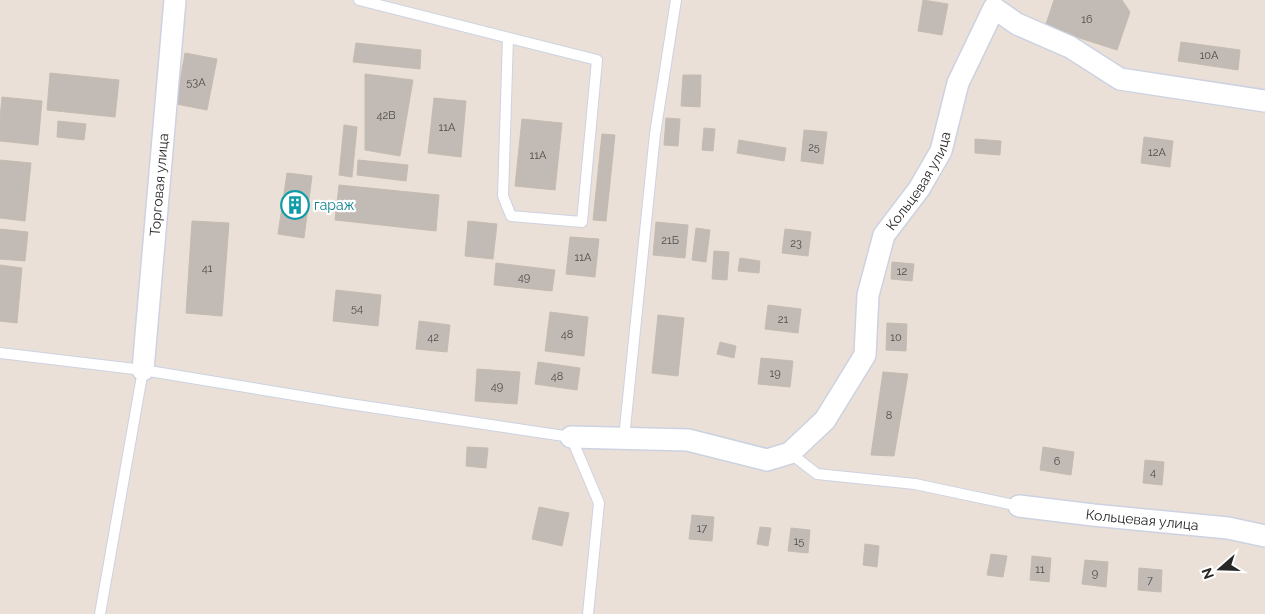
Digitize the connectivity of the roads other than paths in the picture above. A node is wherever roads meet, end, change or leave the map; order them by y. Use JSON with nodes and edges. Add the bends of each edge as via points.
{"nodes":[{"id":1,"x":175,"y":0,"type":"edge"},
{"id":2,"x":359,"y":0,"type":"edge"},
{"id":3,"x":676,"y":0,"type":"edge"},
{"id":4,"x":995,"y":4,"type":"edge"},
{"id":5,"x":508,"y":38,"type":"junction"},
{"id":6,"x":1265,"y":101,"type":"edge"},
{"id":7,"x":0,"y":353,"type":"edge"},
{"id":8,"x":143,"y":370,"type":"junction"},
{"id":9,"x":571,"y":437,"type":"junction"},
{"id":10,"x":624,"y":438,"type":"junction"},
{"id":11,"x":790,"y":453,"type":"junction"},
{"id":12,"x":1019,"y":506,"type":"joint"},
{"id":13,"x":1265,"y":536,"type":"edge"},
{"id":14,"x":100,"y":614,"type":"edge"},
{"id":15,"x":588,"y":614,"type":"edge"}],
"edges":[{"from":1,"to":8,"type":"street","name":"Торговая улица"},
{"from":2,"to":5,"type":"lane"},
{"from":3,"to":10,"type":"lane","via":[[655,134]]},
{"from":4,"to":6,"type":"street","via":[[1017,24],[1070,47],[1120,79]]},
{"from":4,"to":11,"type":"street","name":"Кольцевая улица","via":[[958,82],[941,151],[919,189],[884,235],[868,295],[865,355],[825,420]]},
{"from":5,"to":5,"type":"lane","via":[[597,60],[582,222],[511,216],[502,196]]},
{"from":7,"to":8,"type":"lane"},
{"from":8,"to":9,"type":"lane"},
{"from":8,"to":14,"type":"lane"},
{"from":9,"to":10,"type":"street","name":"Кольцевая улица"},
{"from":9,"to":15,"type":"lane","via":[[599,503]]},
{"from":10,"to":11,"type":"street","name":"Кольцевая улица","via":[[688,440],[767,460]]},
{"from":11,"to":12,"type":"lane","name":"Кольцевая улица","via":[[817,474],[915,484]]},
{"from":12,"to":13,"type":"street","name":"Кольцевая улица","via":[[1228,528]]}]}
